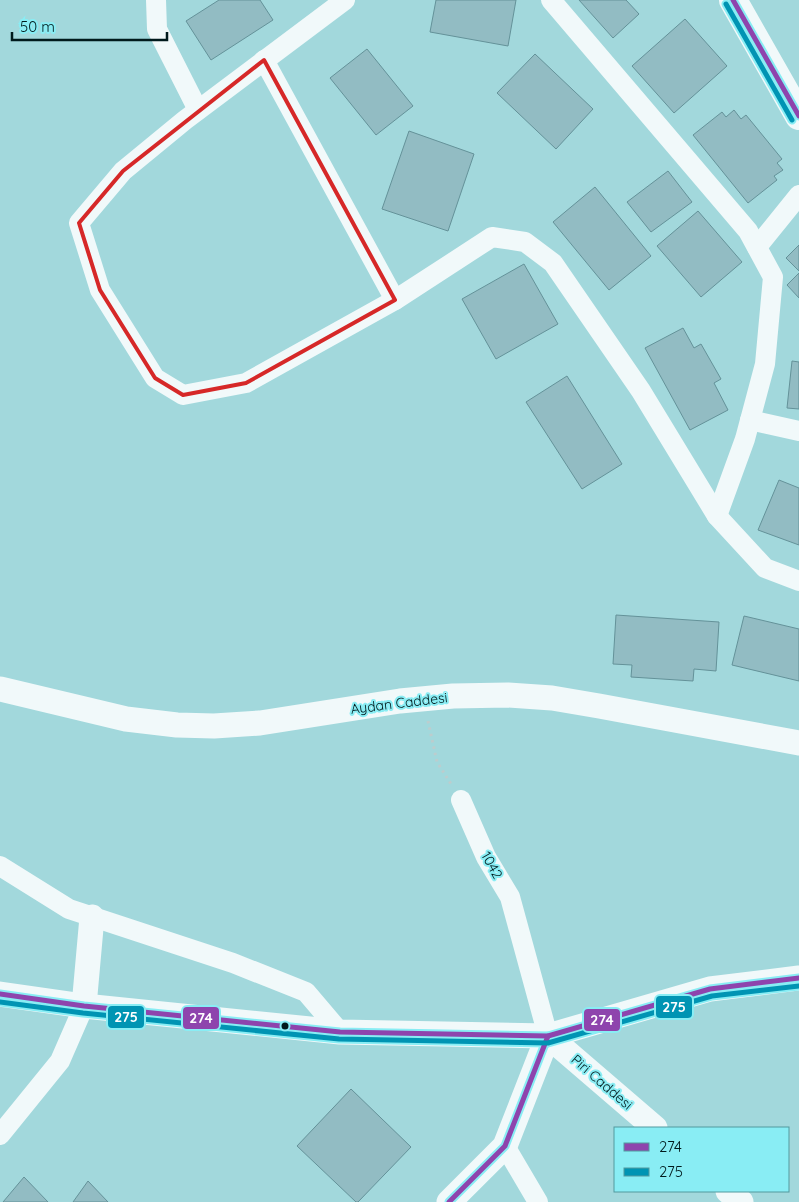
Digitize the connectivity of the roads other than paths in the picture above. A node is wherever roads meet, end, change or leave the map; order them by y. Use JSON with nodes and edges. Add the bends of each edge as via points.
{"nodes":[{"id":1,"x":156,"y":0,"type":"edge"},
{"id":2,"x":345,"y":0,"type":"edge"},
{"id":3,"x":551,"y":0,"type":"edge"},
{"id":4,"x":733,"y":0,"type":"edge"},
{"id":5,"x":264,"y":60,"type":"junction"},
{"id":6,"x":198,"y":110,"type":"junction"},
{"id":7,"x":799,"y":116,"type":"edge"},
{"id":8,"x":799,"y":195,"type":"edge"},
{"id":9,"x":757,"y":247,"type":"junction"},
{"id":10,"x":395,"y":300,"type":"junction"},
{"id":11,"x":750,"y":420,"type":"junction"},
{"id":12,"x":799,"y":431,"type":"edge"},
{"id":13,"x":717,"y":516,"type":"junction"},
{"id":14,"x":799,"y":581,"type":"edge"},
{"id":15,"x":0,"y":689,"type":"edge"},
{"id":16,"x":799,"y":743,"type":"edge"},
{"id":17,"x":461,"y":800,"type":"road end"},
{"id":18,"x":0,"y":866,"type":"edge"},
{"id":19,"x":92,"y":916,"type":"junction"},
{"id":20,"x":799,"y":978,"type":"edge"},
{"id":21,"x":0,"y":994,"type":"edge"},
{"id":22,"x":84,"y":1006,"type":"junction"},
{"id":23,"x":340,"y":1032,"type":"junction"},
{"id":24,"x":548,"y":1036,"type":"junction"},
{"id":25,"x":654,"y":1127,"type":"edge"},
{"id":26,"x":0,"y":1135,"type":"edge"},
{"id":27,"x":505,"y":1146,"type":"junction"},
{"id":28,"x":729,"y":1192,"type":"edge"},
{"id":29,"x":449,"y":1202,"type":"edge"},
{"id":30,"x":538,"y":1202,"type":"edge"},
{"id":31,"x":741,"y":1202,"type":"edge"}],
"edges":[{"from":1,"to":6,"type":"street","via":[[156,29]]},
{"from":2,"to":5,"type":"street"},
{"from":3,"to":9,"type":"street","via":[[748,231]]},
{"from":4,"to":7,"type":"main road"},
{"from":5,"to":6,"type":"street"},
{"from":5,"to":10,"type":"street"},
{"from":6,"to":10,"type":"street","via":[[122,171],[79,223],[100,290],[155,378],[183,395],[246,383]]},
{"from":8,"to":9,"type":"street"},
{"from":9,"to":11,"type":"street","via":[[773,277],[765,364]]},
{"from":10,"to":13,"type":"street","via":[[492,237],[525,242],[552,263],[641,391]]},
{"from":11,"to":12,"type":"street"},
{"from":11,"to":13,"type":"street"},
{"from":13,"to":14,"type":"street","via":[[765,568]]},
{"from":15,"to":16,"type":"street","name":"Aydan Caddesi","via":[[126,720],[177,726],[260,723],[400,701],[508,695],[552,698]]},
{"from":17,"to":24,"type":"street","name":"1042","via":[[486,857],[510,897]]},
{"from":18,"to":19,"type":"street","via":[[69,909]]},
{"from":19,"to":22,"type":"street"},
{"from":19,"to":23,"type":"street","via":[[233,962],[306,992]]},
{"from":20,"to":24,"type":"street","via":[[710,989]]},
{"from":21,"to":22,"type":"street"},
{"from":22,"to":23,"type":"street"},
{"from":22,"to":26,"type":"street","via":[[60,1060]]},
{"from":23,"to":24,"type":"street"},
{"from":24,"to":25,"type":"street","name":"Piri Caddesi"},
{"from":24,"to":27,"type":"street"},
{"from":27,"to":29,"type":"street"},
{"from":27,"to":30,"type":"street"},
{"from":28,"to":31,"type":"street"}]}
